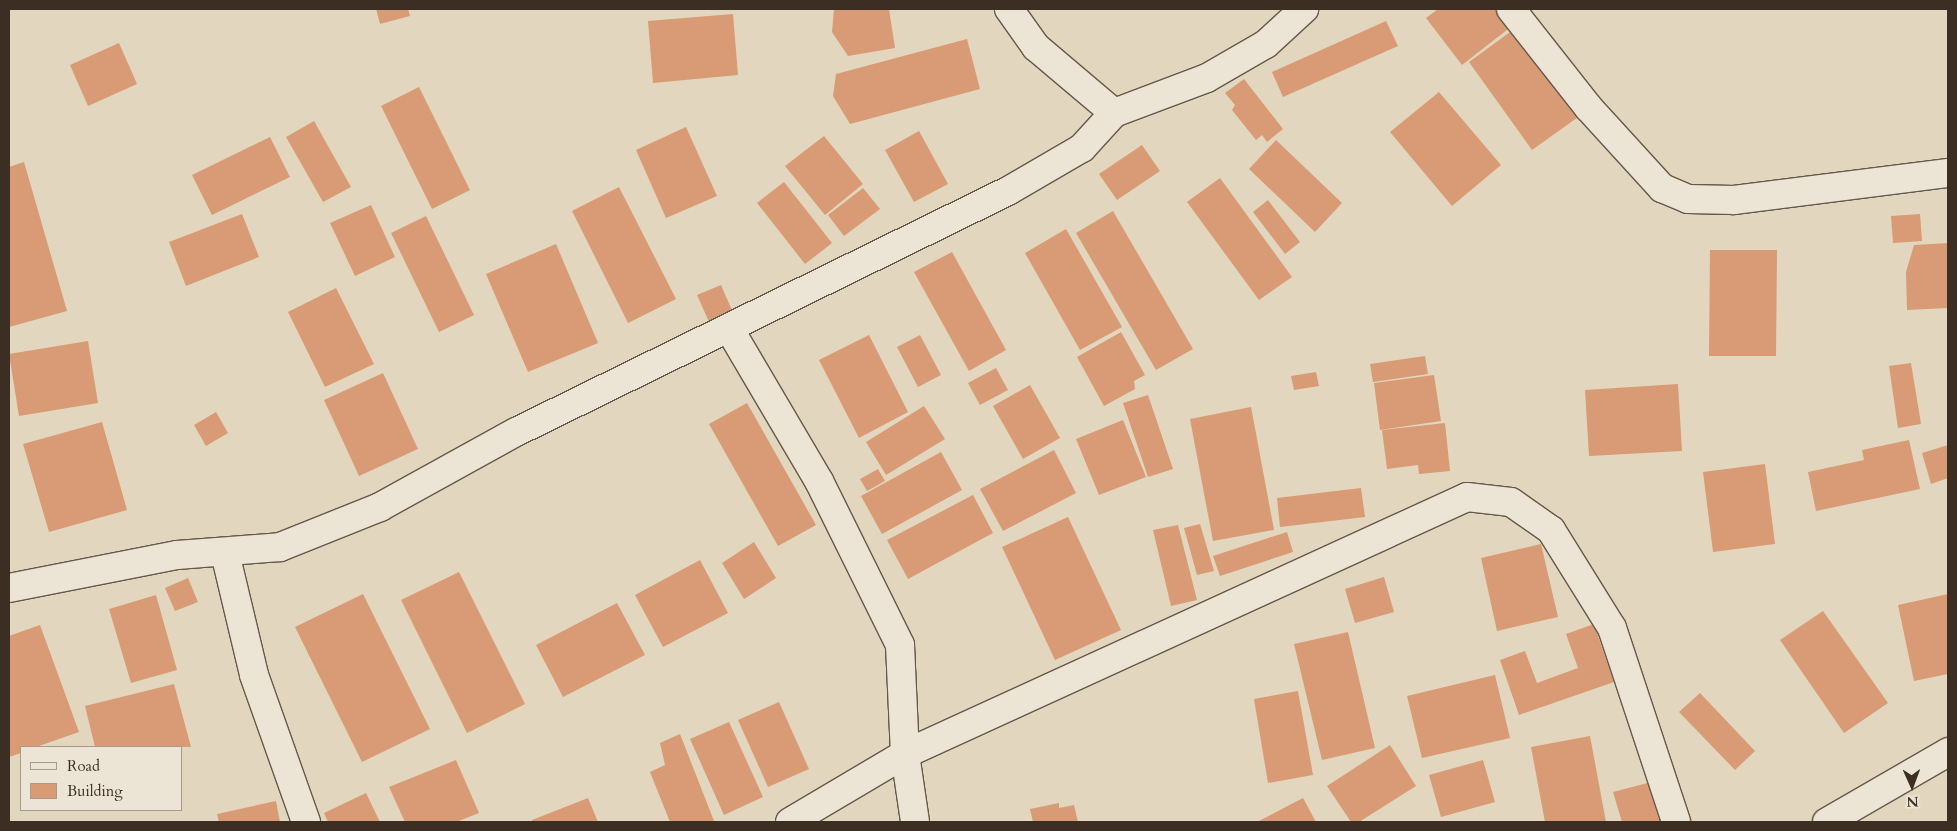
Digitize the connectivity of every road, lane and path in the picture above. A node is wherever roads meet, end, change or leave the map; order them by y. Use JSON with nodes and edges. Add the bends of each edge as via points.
{"nodes":[{"id":1,"x":1009,"y":9,"type":"edge"},
{"id":2,"x":1304,"y":9,"type":"edge"},
{"id":3,"x":1510,"y":9,"type":"edge"},
{"id":4,"x":1114,"y":113,"type":"junction"},
{"id":5,"x":1948,"y":173,"type":"edge"},
{"id":6,"x":730,"y":330,"type":"junction"},
{"id":7,"x":225,"y":553,"type":"junction"},
{"id":8,"x":9,"y":588,"type":"edge"},
{"id":9,"x":1948,"y":752,"type":"edge"},
{"id":10,"x":905,"y":754,"type":"junction"},
{"id":11,"x":306,"y":822,"type":"edge"},
{"id":12,"x":790,"y":822,"type":"edge"},
{"id":13,"x":916,"y":822,"type":"edge"},
{"id":14,"x":1676,"y":822,"type":"edge"},
{"id":15,"x":1827,"y":822,"type":"edge"}],
"edges":[{"from":1,"to":4,"type":"street","via":[[1036,47]]},
{"from":2,"to":4,"type":"street","via":[[1266,44],[1208,78]]},
{"from":3,"to":5,"type":"street","via":[[1588,107],[1662,188],[1688,199],[1734,200]]},
{"from":4,"to":6,"type":"street","via":[[1082,148],[1048,170]]},
{"from":6,"to":7,"type":"street","via":[[516,432],[380,507],[280,547]]},
{"from":6,"to":10,"type":"street","via":[[819,481],[900,645]]},
{"from":7,"to":8,"type":"street","via":[[177,555]]},
{"from":7,"to":11,"type":"street","via":[[254,675]]},
{"from":9,"to":15,"type":"street"},
{"from":10,"to":12,"type":"street"},
{"from":10,"to":13,"type":"street"},
{"from":10,"to":14,"type":"street","via":[[1468,497],[1511,502],[1552,530],[1612,628]]}]}
